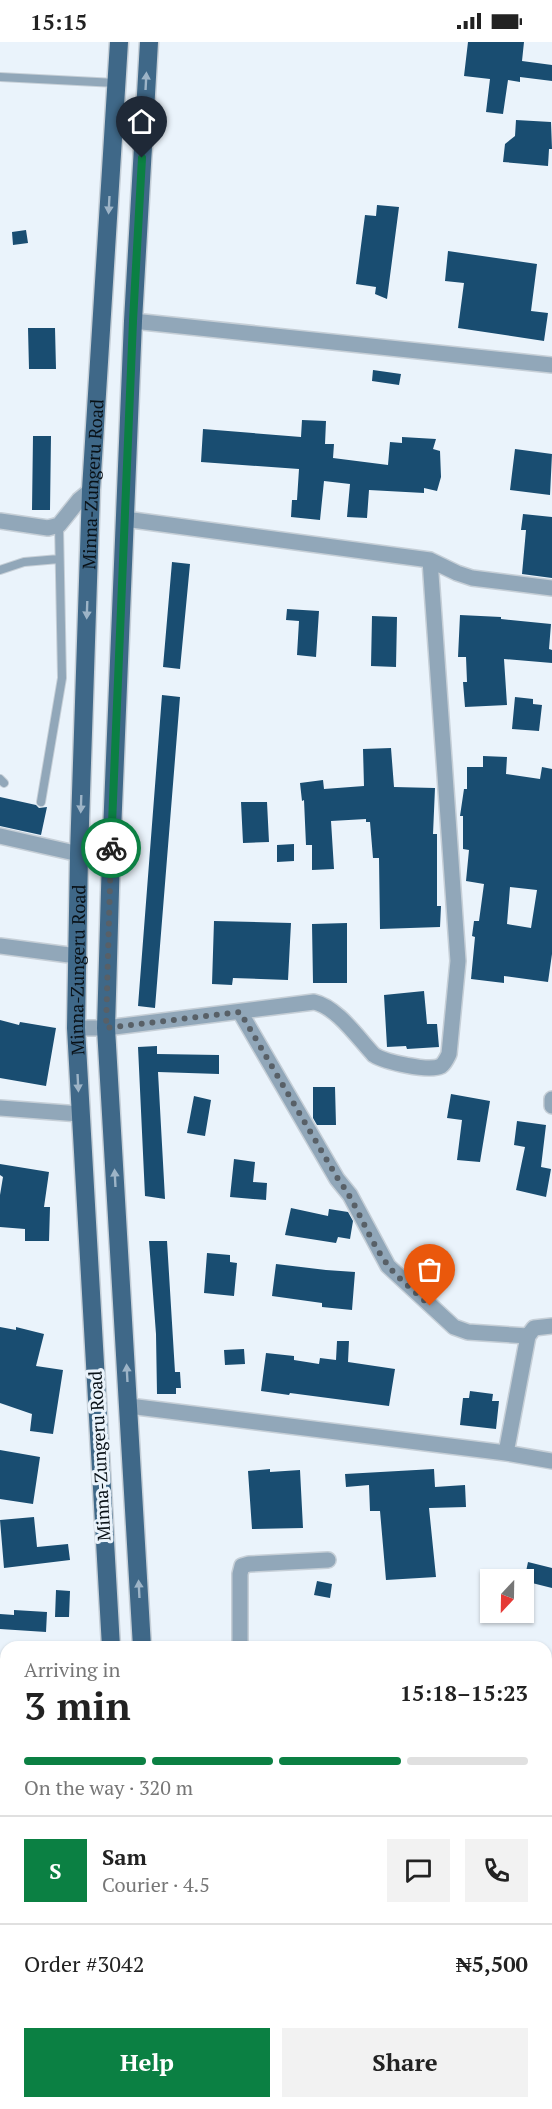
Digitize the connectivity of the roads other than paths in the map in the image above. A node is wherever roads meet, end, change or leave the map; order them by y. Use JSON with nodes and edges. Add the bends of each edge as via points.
{"nodes":[{"id":1,"x":118,"y":42,"type":"edge"},
{"id":2,"x":149,"y":42,"type":"edge"},
{"id":3,"x":0,"y":77,"type":"edge"},
{"id":4,"x":116,"y":83,"type":"junction"},
{"id":5,"x":133,"y":321,"type":"junction"},
{"id":6,"x":552,"y":365,"type":"edge"},
{"id":7,"x":91,"y":490,"type":"junction"},
{"id":8,"x":125,"y":519,"type":"junction"},
{"id":9,"x":0,"y":522,"type":"edge"},
{"id":10,"x":59,"y":525,"type":"junction"},
{"id":11,"x":59,"y":559,"type":"junction"},
{"id":12,"x":430,"y":560,"type":"junction"},
{"id":13,"x":0,"y":570,"type":"edge"},
{"id":14,"x":552,"y":588,"type":"edge"},
{"id":15,"x":62,"y":678,"type":"junction"},
{"id":16,"x":85,"y":679,"type":"junction"},
{"id":17,"x":41,"y":802,"type":"dead end"},
{"id":18,"x":0,"y":836,"type":"edge"},
{"id":19,"x":79,"y":854,"type":"junction"},
{"id":20,"x":0,"y":946,"type":"edge"},
{"id":21,"x":77,"y":956,"type":"junction"},
{"id":22,"x":240,"y":1012,"type":"junction"},
{"id":23,"x":76,"y":1028,"type":"junction"},
{"id":24,"x":106,"y":1028,"type":"junction"},
{"id":25,"x":552,"y":1099,"type":"edge"},
{"id":26,"x":552,"y":1106,"type":"edge"},
{"id":27,"x":0,"y":1108,"type":"edge"},
{"id":28,"x":80,"y":1114,"type":"junction"},
{"id":29,"x":552,"y":1326,"type":"edge"},
{"id":30,"x":528,"y":1336,"type":"junction"},
{"id":31,"x":129,"y":1406,"type":"junction"},
{"id":32,"x":506,"y":1453,"type":"junction"},
{"id":33,"x":552,"y":1461,"type":"edge"},
{"id":34,"x":328,"y":1560,"type":"dead end"},
{"id":35,"x":111,"y":1641,"type":"edge"},
{"id":36,"x":142,"y":1641,"type":"edge"},
{"id":37,"x":240,"y":1641,"type":"edge"}],
"edges":[{"from":1,"to":4,"type":"main road","name":"Minna-Zungeru Road"},
{"from":5,"to":2,"type":"main road","name":"Minna-Zungeru Road","one_way":true},
{"from":3,"to":4,"type":"lane"},
{"from":4,"to":7,"type":"main road","name":"Minna-Zungeru Road","one_way":true},
{"from":5,"to":6,"type":"street"},
{"from":5,"to":8,"type":"main road","name":"Minna-Zungeru Road"},
{"from":7,"to":10,"type":"street"},
{"from":7,"to":16,"type":"main road","name":"Minna-Zungeru Road","one_way":true},
{"from":8,"to":12,"type":"street"},
{"from":8,"to":24,"type":"main road","name":"Minna-Zungeru Road"},
{"from":9,"to":10,"type":"street","via":[[48,528]]},
{"from":10,"to":11,"type":"lane"},
{"from":11,"to":13,"type":"lane","via":[[24,562]]},
{"from":11,"to":15,"type":"lane"},
{"from":12,"to":14,"type":"street","via":[[472,578]]},
{"from":12,"to":22,"type":"street","via":[[458,961],[449,1054],[441,1066],[432,1068],[382,1060],[325,1004],[314,1002]]},
{"from":15,"to":16,"type":"lane"},
{"from":15,"to":17,"type":"lane"},
{"from":16,"to":19,"type":"main road","name":"Minna-Zungeru Road","one_way":true},
{"from":18,"to":19,"type":"street"},
{"from":19,"to":21,"type":"main road","name":"Minna-Zungeru Road"},
{"from":20,"to":21,"type":"street"},
{"from":21,"to":23,"type":"main road","name":"Minna-Zungeru Road"},
{"from":22,"to":24,"type":"street"},
{"from":22,"to":30,"type":"street","via":[[388,1266],[454,1327],[468,1332]]},
{"from":23,"to":24,"type":"street"},
{"from":23,"to":28,"type":"main road","name":"Minna-Zungeru Road","one_way":true},
{"from":31,"to":24,"type":"main road","name":"Minna-Zungeru Road","one_way":true},
{"from":25,"to":26,"type":"street"},
{"from":27,"to":28,"type":"street"},
{"from":28,"to":35,"type":"main road","name":"Minna-Zungeru Road"},
{"from":29,"to":30,"type":"street","via":[[534,1328]]},
{"from":30,"to":32,"type":"street"},
{"from":31,"to":32,"type":"street"},
{"from":36,"to":31,"type":"main road","name":"Minna-Zungeru Road","one_way":true},
{"from":32,"to":33,"type":"street"},
{"from":34,"to":37,"type":"street","via":[[242,1566]]}]}
